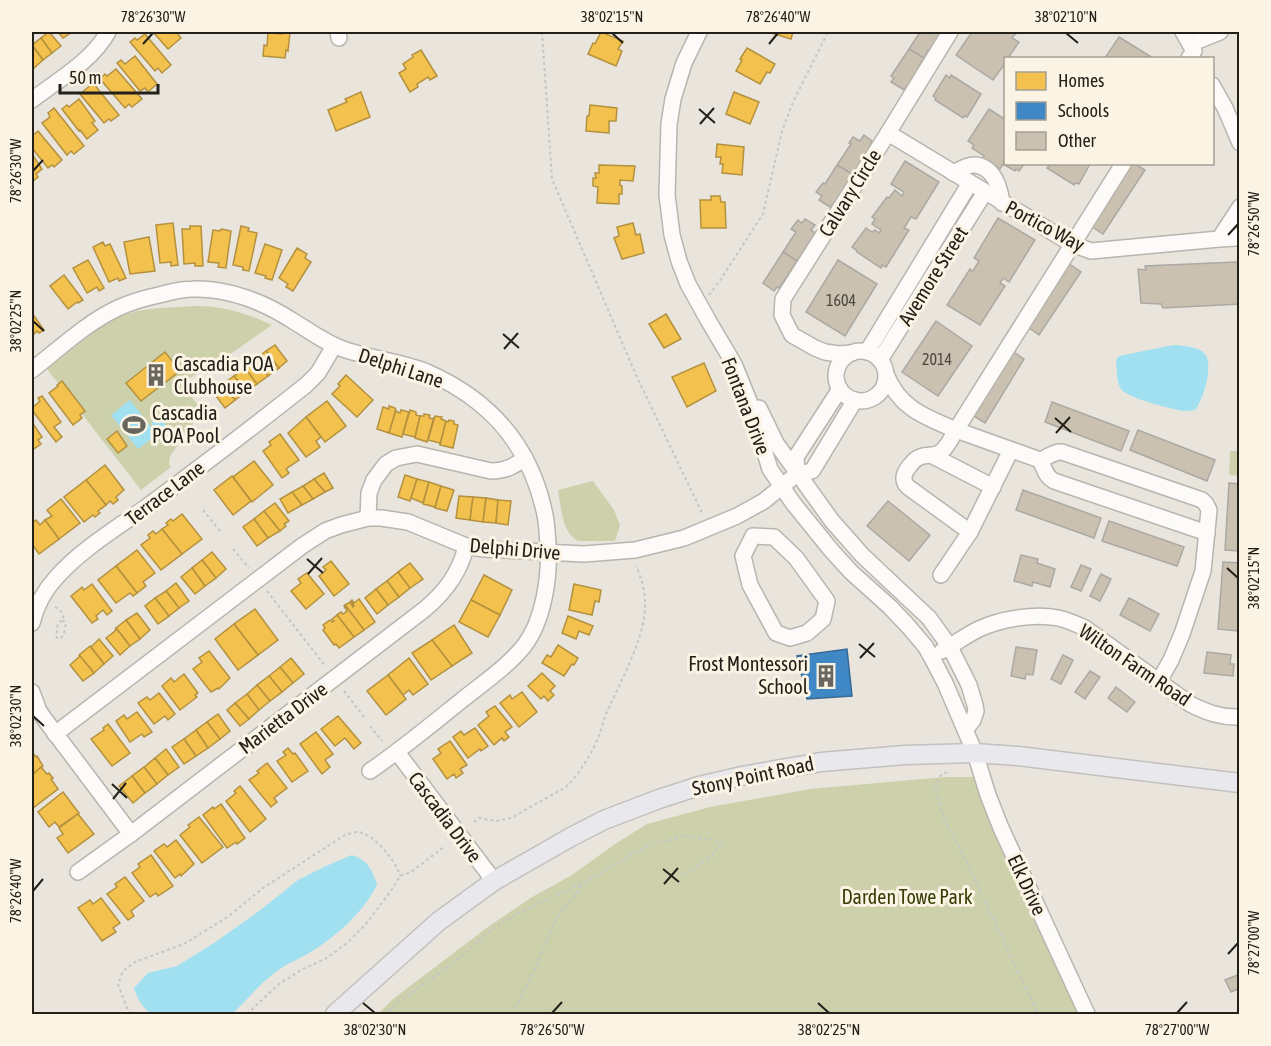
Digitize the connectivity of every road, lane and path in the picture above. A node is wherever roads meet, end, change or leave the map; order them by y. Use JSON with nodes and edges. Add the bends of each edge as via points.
{"nodes":[{"id":1,"x":108,"y":32,"type":"edge"},
{"id":2,"x":542,"y":32,"type":"edge"},
{"id":3,"x":699,"y":32,"type":"edge"},
{"id":4,"x":828,"y":32,"type":"edge"},
{"id":5,"x":950,"y":32,"type":"edge"},
{"id":6,"x":1220,"y":32,"type":"edge"},
{"id":7,"x":1191,"y":49,"type":"edge"},
{"id":8,"x":1214,"y":89,"type":"edge"},
{"id":9,"x":32,"y":100,"type":"edge"},
{"id":10,"x":888,"y":133,"type":"junction"},
{"id":11,"x":1239,"y":143,"type":"edge"},
{"id":12,"x":1122,"y":165,"type":"edge"},
{"id":13,"x":953,"y":173,"type":"junction"},
{"id":14,"x":970,"y":183,"type":"junction"},
{"id":15,"x":985,"y":192,"type":"junction"},
{"id":16,"x":1002,"y":203,"type":"junction"},
{"id":17,"x":1239,"y":207,"type":"edge"},
{"id":18,"x":1239,"y":235,"type":"edge"},
{"id":19,"x":1219,"y":239,"type":"junction"},
{"id":20,"x":1072,"y":244,"type":"junction"},
{"id":21,"x":709,"y":295,"type":"dead end"},
{"id":22,"x":334,"y":346,"type":"junction"},
{"id":23,"x":815,"y":348,"type":"junction"},
{"id":24,"x":859,"y":352,"type":"junction"},
{"id":25,"x":734,"y":364,"type":"junction"},
{"id":26,"x":883,"y":367,"type":"junction"},
{"id":27,"x":32,"y":370,"type":"edge"},
{"id":28,"x":838,"y":385,"type":"junction"},
{"id":29,"x":861,"y":400,"type":"junction"},
{"id":30,"x":906,"y":405,"type":"junction"},
{"id":31,"x":956,"y":430,"type":"junction"},
{"id":32,"x":1011,"y":450,"type":"junction"},
{"id":33,"x":933,"y":456,"type":"junction"},
{"id":34,"x":525,"y":458,"type":"junction"},
{"id":35,"x":1040,"y":460,"type":"junction"},
{"id":36,"x":797,"y":474,"type":"junction"},
{"id":37,"x":782,"y":486,"type":"junction"},
{"id":38,"x":993,"y":487,"type":"junction"},
{"id":39,"x":203,"y":510,"type":"dead end"},
{"id":40,"x":740,"y":514,"type":"junction"},
{"id":41,"x":368,"y":518,"type":"junction"},
{"id":42,"x":709,"y":528,"type":"junction"},
{"id":43,"x":221,"y":532,"type":"dead end"},
{"id":44,"x":970,"y":532,"type":"junction"},
{"id":45,"x":1207,"y":533,"type":"junction"},
{"id":46,"x":753,"y":536,"type":"junction"},
{"id":47,"x":466,"y":546,"type":"junction"},
{"id":48,"x":233,"y":549,"type":"dead end"},
{"id":49,"x":548,"y":553,"type":"junction"},
{"id":50,"x":636,"y":566,"type":"dead end"},
{"id":51,"x":250,"y":570,"type":"dead end"},
{"id":52,"x":941,"y":575,"type":"dead end"},
{"id":53,"x":267,"y":591,"type":"dead end"},
{"id":54,"x":55,"y":607,"type":"dead end"},
{"id":55,"x":63,"y":620,"type":"junction"},
{"id":56,"x":32,"y":623,"type":"edge"},
{"id":57,"x":950,"y":647,"type":"junction"},
{"id":58,"x":932,"y":658,"type":"junction"},
{"id":59,"x":328,"y":670,"type":"dead end"},
{"id":60,"x":1159,"y":681,"type":"junction"},
{"id":61,"x":344,"y":691,"type":"dead end"},
{"id":62,"x":32,"y":692,"type":"edge"},
{"id":63,"x":364,"y":717,"type":"dead end"},
{"id":64,"x":1239,"y":717,"type":"edge"},
{"id":65,"x":370,"y":726,"type":"dead end"},
{"id":66,"x":965,"y":730,"type":"junction"},
{"id":67,"x":55,"y":734,"type":"junction"},
{"id":68,"x":382,"y":741,"type":"dead end"},
{"id":69,"x":397,"y":752,"type":"junction"},
{"id":70,"x":975,"y":753,"type":"junction"},
{"id":71,"x":370,"y":771,"type":"dead end"},
{"id":72,"x":947,"y":771,"type":"dead end"},
{"id":73,"x":1239,"y":783,"type":"edge"},
{"id":74,"x":474,"y":822,"type":"dead end"},
{"id":75,"x":131,"y":834,"type":"junction"},
{"id":76,"x":444,"y":847,"type":"dead end"},
{"id":77,"x":78,"y":872,"type":"dead end"},
{"id":78,"x":683,"y":875,"type":"dead end"},
{"id":79,"x":400,"y":876,"type":"junction"},
{"id":80,"x":494,"y":881,"type":"junction"},
{"id":81,"x":585,"y":882,"type":"junction"},
{"id":82,"x":131,"y":1014,"type":"edge"},
{"id":83,"x":248,"y":1014,"type":"edge"},
{"id":84,"x":335,"y":1014,"type":"edge"},
{"id":85,"x":384,"y":1014,"type":"edge"},
{"id":86,"x":512,"y":1014,"type":"edge"},
{"id":87,"x":1038,"y":1014,"type":"edge"},
{"id":88,"x":1087,"y":1014,"type":"edge"}],
"edges":[{"from":1,"to":9,"type":"street","via":[[86,59]]},
{"from":2,"to":42,"type":"path","via":[[552,179],[636,375]]},
{"from":3,"to":25,"type":"street","name":"Fontana Drive","via":[[673,99],[667,154],[668,212],[688,284]]},
{"from":4,"to":21,"type":"path","via":[[782,131],[763,214]]},
{"from":5,"to":10,"type":"street","name":"Calvary Circle"},
{"from":6,"to":7,"type":"street"},
{"from":8,"to":11,"type":"street"},
{"from":10,"to":13,"type":"street","name":"Portico Way"},
{"from":10,"to":23,"type":"street","name":"Calvary Circle","via":[[783,299],[782,315],[792,335]]},
{"from":12,"to":20,"type":"street"},
{"from":13,"to":14,"type":"street","name":"Portico Way"},
{"from":13,"to":16,"type":"street","via":[[976,165],[987,170],[1000,188]]},
{"from":14,"to":15,"type":"street","name":"Portico Way"},
{"from":14,"to":24,"type":"street","name":"Avemore Street"},
{"from":15,"to":16,"type":"street","name":"Portico Way"},
{"from":15,"to":26,"type":"street","name":"Avemore Street"},
{"from":16,"to":20,"type":"street","name":"Portico Way"},
{"from":17,"to":19,"type":"street"},
{"from":18,"to":19,"type":"street","name":"Portico Way"},
{"from":19,"to":20,"type":"street","name":"Portico Way","via":[[1091,251]]},
{"from":20,"to":31,"type":"street"},
{"from":22,"to":27,"type":"street","name":"Delphi Lane","via":[[273,308],[253,300],[194,289],[152,296],[117,308]]},
{"from":22,"to":34,"type":"street","name":"Delphi Lane","via":[[410,366],[452,385],[498,419]]},
{"from":22,"to":56,"type":"street","name":"Terrace Lane","via":[[318,373],[297,392],[67,567],[46,590]]},
{"from":23,"to":24,"type":"street","name":"Calvary Circle","via":[[839,354]]},
{"from":23,"to":28,"type":"street","name":"Calvary Circle"},
{"from":24,"to":26,"type":"street","via":[[870,353]]},
{"from":24,"to":28,"type":"street","via":[[840,362]]},
{"from":25,"to":36,"type":"street"},
{"from":25,"to":37,"type":"street","name":"Fontana Drive","via":[[770,469]]},
{"from":26,"to":29,"type":"street","via":[[884,387],[879,394]]},
{"from":26,"to":30,"type":"street"},
{"from":28,"to":29,"type":"street","via":[[848,398]]},
{"from":28,"to":36,"type":"street","via":[[796,457]]},
{"from":29,"to":30,"type":"street"},
{"from":29,"to":36,"type":"street","via":[[812,471]]},
{"from":30,"to":31,"type":"street"},
{"from":31,"to":32,"type":"street"},
{"from":31,"to":33,"type":"street","via":[[943,450]]},
{"from":32,"to":35,"type":"street"},
{"from":32,"to":38,"type":"street"},
{"from":33,"to":38,"type":"street"},
{"from":33,"to":44,"type":"street","via":[[915,459],[904,482]]},
{"from":34,"to":41,"type":"street","via":[[506,470],[491,471],[417,454],[396,458],[374,480]]},
{"from":34,"to":49,"type":"street","name":"Delphi Lane","via":[[540,491]]},
{"from":35,"to":45,"type":"street","via":[[1054,482]]},
{"from":35,"to":45,"type":"street","via":[[1062,452],[1196,497],[1209,510]]},
{"from":36,"to":37,"type":"street"},
{"from":36,"to":57,"type":"street","via":[[862,555],[929,618]]},
{"from":37,"to":40,"type":"street","name":"Delphi Drive"},
{"from":37,"to":58,"type":"street","name":"Fontana Drive","via":[[832,552],[908,626]]},
{"from":38,"to":44,"type":"street"},
{"from":39,"to":43,"type":"path"},
{"from":40,"to":42,"type":"street","name":"Delphi Drive"},
{"from":40,"to":46,"type":"street"},
{"from":41,"to":47,"type":"street","name":"Delphi Drive","via":[[408,522]]},
{"from":41,"to":67,"type":"street","name":"Delphi Drive","via":[[325,531],[302,546]]},
{"from":42,"to":49,"type":"street","name":"Delphi Drive","via":[[635,550]]},
{"from":44,"to":52,"type":"street"},
{"from":45,"to":60,"type":"street","via":[[1205,562],[1189,615]]},
{"from":46,"to":46,"type":"street","via":[[743,556],[750,585],[776,633],[790,638],[807,633],[823,619],[827,601],[796,558],[774,537]]},
{"from":47,"to":49,"type":"street","name":"Delphi Drive"},
{"from":47,"to":75,"type":"street","name":"Marietta Drive","via":[[456,574],[434,602]]},
{"from":48,"to":51,"type":"path"},
{"from":49,"to":69,"type":"street","name":"Delphi Lane","via":[[546,588],[536,624],[525,644],[507,664]]},
{"from":50,"to":74,"type":"path","via":[[646,602],[642,627],[591,752],[566,787],[511,818],[479,818]]},
{"from":53,"to":59,"type":"path"},
{"from":54,"to":55,"type":"path","via":[[63,614]]},
{"from":55,"to":55,"type":"path","via":[[58,623],[58,639],[65,633]]},
{"from":57,"to":58,"type":"street","name":"Wilton Farm Road"},
{"from":57,"to":60,"type":"street","name":"Wilton Farm Road","via":[[979,629],[998,623],[1040,616],[1057,618],[1085,628]]},
{"from":57,"to":66,"type":"street","via":[[975,705],[973,720]]},
{"from":58,"to":66,"type":"street","name":"Fontana Drive"},
{"from":60,"to":64,"type":"street","name":"Wilton Farm Road","via":[[1204,711]]},
{"from":61,"to":63,"type":"path"},
{"from":62,"to":67,"type":"street"},
{"from":65,"to":68,"type":"path"},
{"from":66,"to":70,"type":"street","name":"Elk Drive"},
{"from":67,"to":75,"type":"street"},
{"from":69,"to":71,"type":"street","name":"Delphi Lane"},
{"from":69,"to":80,"type":"street","name":"Cascadia Drive"},
{"from":70,"to":73,"type":"main road","name":"Stony Point Road"},
{"from":70,"to":80,"type":"main road","name":"Stony Point Road","via":[[821,762],[699,786],[604,820]]},
{"from":70,"to":88,"type":"street","name":"Elk Drive","via":[[1001,828]]},
{"from":72,"to":87,"type":"path","via":[[940,776],[935,790],[944,820]]},
{"from":75,"to":77,"type":"street","name":"Marietta Drive"},
{"from":76,"to":79,"type":"path"},
{"from":78,"to":81,"type":"path","via":[[721,845],[684,836],[645,847]]},
{"from":79,"to":82,"type":"path","via":[[385,851],[368,836],[357,832],[345,835],[263,888],[220,922],[184,944],[135,962],[123,971],[118,984]]},
{"from":79,"to":83,"type":"path","via":[[366,924],[346,944],[279,984]]},
{"from":80,"to":84,"type":"main road","name":"Stony Point Road","via":[[425,933]]},
{"from":81,"to":85,"type":"path","via":[[497,926]]},
{"from":81,"to":86,"type":"path","via":[[556,919]]}]}
